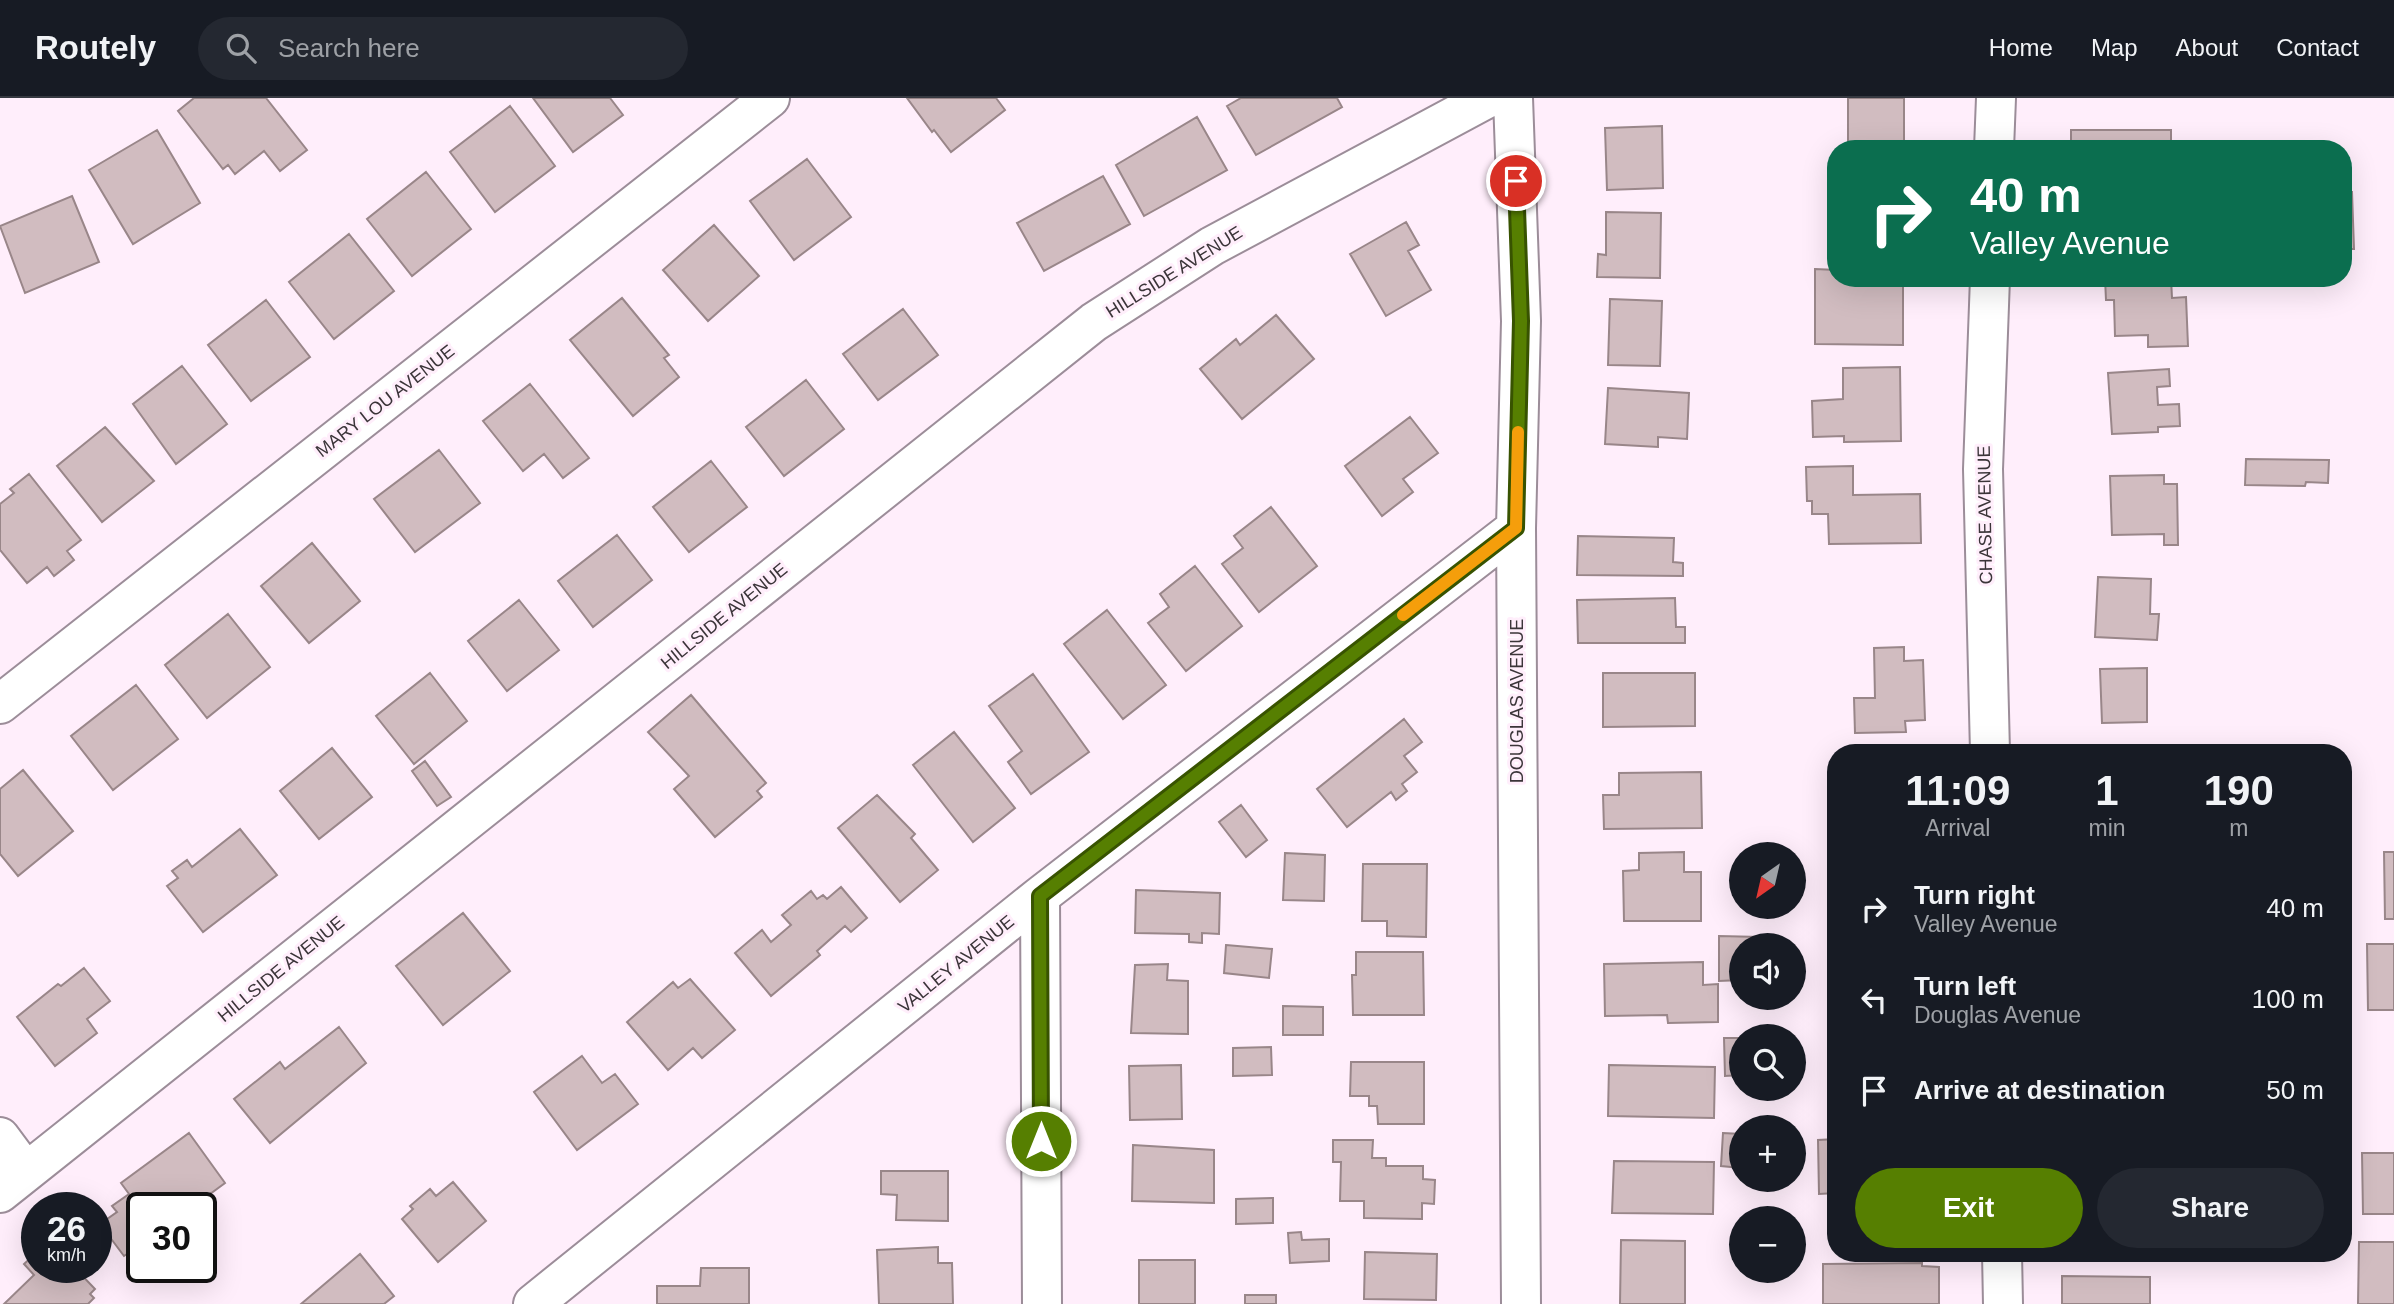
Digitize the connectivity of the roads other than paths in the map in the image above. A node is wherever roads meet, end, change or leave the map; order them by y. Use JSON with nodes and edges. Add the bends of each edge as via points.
{"nodes":[{"id":1,"x":771,"y":98,"type":"edge"},
{"id":2,"x":1488,"y":98,"type":"edge"},
{"id":3,"x":1513,"y":98,"type":"edge"},
{"id":4,"x":1996,"y":98,"type":"edge"},
{"id":5,"x":1994,"y":140,"type":"edge"},
{"id":6,"x":1990,"y":287,"type":"edge"},
{"id":7,"x":1516,"y":528,"type":"junction"},
{"id":8,"x":0,"y":704,"type":"edge"},
{"id":9,"x":1990,"y":744,"type":"edge"},
{"id":10,"x":1040,"y":896,"type":"junction"},
{"id":11,"x":0,"y":1137,"type":"edge"},
{"id":12,"x":13,"y":1183,"type":"edge"},
{"id":13,"x":2002,"y":1262,"type":"edge"},
{"id":14,"x":548,"y":1299,"type":"edge"},
{"id":15,"x":1042,"y":1304,"type":"edge"},
{"id":16,"x":1521,"y":1304,"type":"edge"},
{"id":17,"x":2003,"y":1304,"type":"edge"}],
"edges":[{"from":1,"to":8,"type":"street","name":"MARY LOU AVENUE"},
{"from":2,"to":12,"type":"street","name":"HILLSIDE AVENUE","via":[[1212,246],[1094,322]]},
{"from":3,"to":7,"type":"street","name":"DOUGLAS AVENUE","via":[[1521,321]]},
{"from":4,"to":5,"type":"street"},
{"from":6,"to":9,"type":"street","name":"CHASE AVENUE","via":[[1983,469]]},
{"from":7,"to":10,"type":"street","name":"VALLEY AVENUE"},
{"from":7,"to":16,"type":"street","name":"DOUGLAS AVENUE"},
{"from":10,"to":14,"type":"street","name":"VALLEY AVENUE"},
{"from":10,"to":15,"type":"street"},
{"from":11,"to":12,"type":"street"},
{"from":13,"to":17,"type":"street"}]}
